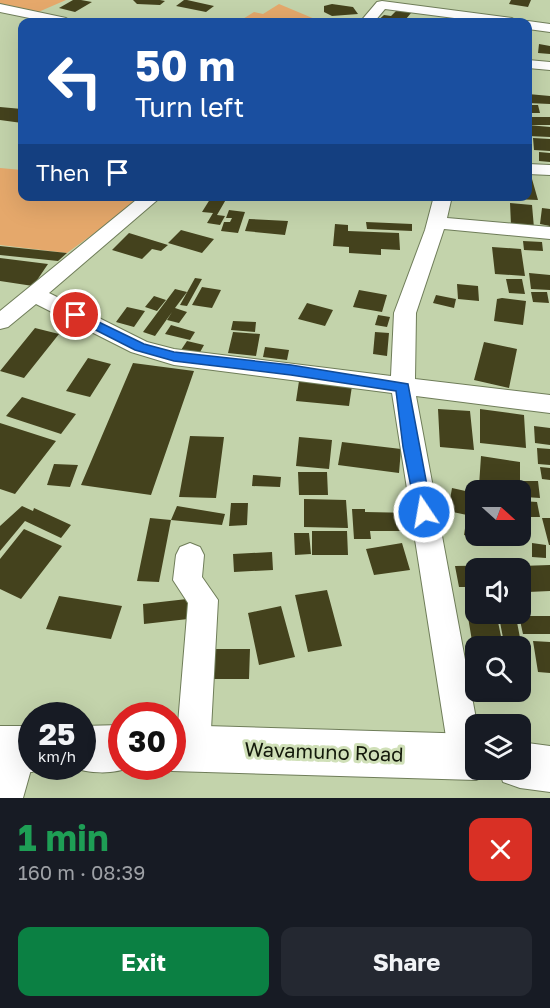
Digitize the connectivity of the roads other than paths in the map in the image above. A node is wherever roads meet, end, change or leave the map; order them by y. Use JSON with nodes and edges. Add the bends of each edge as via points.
{"nodes":[{"id":1,"x":385,"y":3,"type":"edge"},
{"id":2,"x":3,"y":12,"type":"edge"},
{"id":3,"x":41,"y":18,"type":"edge"},
{"id":4,"x":371,"y":18,"type":"edge"},
{"id":5,"x":485,"y":18,"type":"edge"},
{"id":6,"x":532,"y":26,"type":"edge"},
{"id":7,"x":550,"y":28,"type":"edge"},
{"id":8,"x":532,"y":64,"type":"edge"},
{"id":9,"x":550,"y":66,"type":"edge"},
{"id":10,"x":532,"y":169,"type":"edge"},
{"id":11,"x":550,"y":170,"type":"edge"},
{"id":12,"x":147,"y":201,"type":"edge"},
{"id":13,"x":442,"y":201,"type":"edge"},
{"id":14,"x":439,"y":223,"type":"junction"},
{"id":15,"x":550,"y":233,"type":"edge"},
{"id":16,"x":34,"y":294,"type":"junction"},
{"id":17,"x":0,"y":322,"type":"edge"},
{"id":18,"x":403,"y":387,"type":"junction"},
{"id":19,"x":550,"y":404,"type":"edge"},
{"id":20,"x":190,"y":555,"type":"dead end"},
{"id":21,"x":465,"y":725,"type":"edge"},
{"id":22,"x":186,"y":726,"type":"edge"},
{"id":23,"x":186,"y":748,"type":"edge"},
{"id":24,"x":17,"y":749,"type":"edge"},
{"id":25,"x":465,"y":757,"type":"edge"},
{"id":26,"x":531,"y":766,"type":"edge"},
{"id":27,"x":550,"y":769,"type":"edge"},
{"id":28,"x":6,"y":798,"type":"edge"}],
"edges":[{"from":1,"to":4,"type":"street"},
{"from":1,"to":5,"type":"street"},
{"from":2,"to":3,"type":"street"},
{"from":6,"to":7,"type":"street"},
{"from":8,"to":9,"type":"street"},
{"from":10,"to":11,"type":"street"},
{"from":12,"to":16,"type":"street"},
{"from":13,"to":14,"type":"street"},
{"from":14,"to":15,"type":"street"},
{"from":14,"to":18,"type":"street","via":[[405,303]]},
{"from":16,"to":17,"type":"street"},
{"from":16,"to":18,"type":"street","via":[[139,347],[174,357]]},
{"from":18,"to":19,"type":"street"},
{"from":18,"to":21,"type":"street","via":[[410,447]]},
{"from":20,"to":22,"type":"street","via":[[187,580],[203,600]]},
{"from":23,"to":25,"type":"main road","name":"Wavamuno Road"},
{"from":24,"to":28,"type":"street"},
{"from":26,"to":27,"type":"main road"}]}
